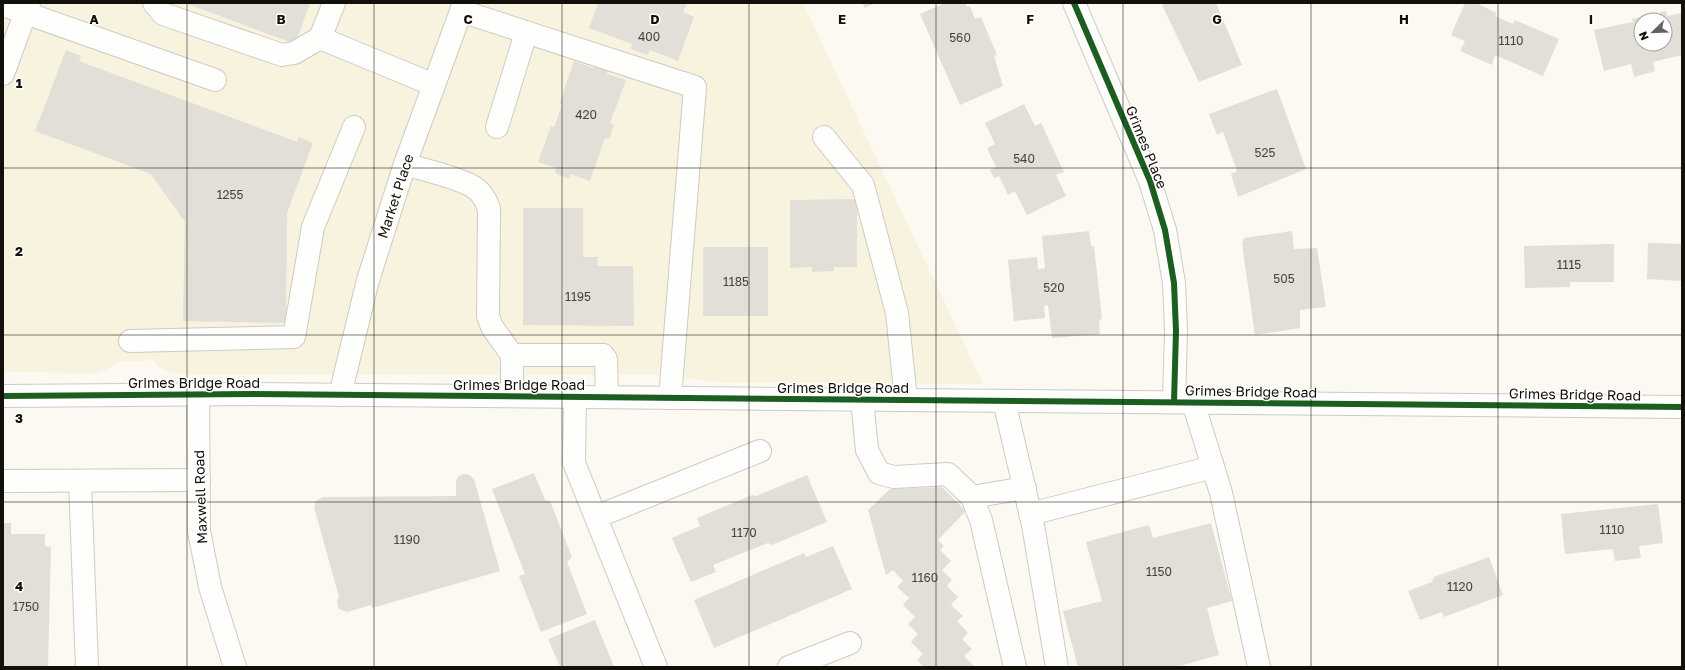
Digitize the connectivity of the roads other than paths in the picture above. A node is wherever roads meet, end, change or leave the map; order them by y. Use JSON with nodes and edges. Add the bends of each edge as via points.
{"nodes":[{"id":1,"x":154,"y":3,"type":"edge"},
{"id":2,"x":334,"y":3,"type":"edge"},
{"id":3,"x":1074,"y":3,"type":"edge"},
{"id":4,"x":3,"y":6,"type":"edge"},
{"id":5,"x":463,"y":7,"type":"edge"},
{"id":6,"x":27,"y":8,"type":"edge"},
{"id":7,"x":526,"y":32,"type":"junction"},
{"id":8,"x":320,"y":38,"type":"junction"},
{"id":9,"x":3,"y":74,"type":"edge"},
{"id":10,"x":215,"y":80,"type":"dead end"},
{"id":11,"x":434,"y":85,"type":"junction"},
{"id":12,"x":497,"y":126,"type":"dead end"},
{"id":13,"x":354,"y":127,"type":"dead end"},
{"id":14,"x":824,"y":137,"type":"dead end"},
{"id":15,"x":405,"y":164,"type":"junction"},
{"id":16,"x":130,"y":341,"type":"dead end"},
{"id":17,"x":512,"y":355,"type":"junction"},
{"id":18,"x":198,"y":394,"type":"junction"},
{"id":19,"x":340,"y":395,"type":"junction"},
{"id":20,"x":3,"y":396,"type":"edge"},
{"id":21,"x":512,"y":396,"type":"junction"},
{"id":22,"x":575,"y":397,"type":"junction"},
{"id":23,"x":606,"y":397,"type":"junction"},
{"id":24,"x":670,"y":398,"type":"junction"},
{"id":25,"x":862,"y":399,"type":"junction"},
{"id":26,"x":906,"y":400,"type":"junction"},
{"id":27,"x":1004,"y":401,"type":"junction"},
{"id":28,"x":1184,"y":402,"type":"junction"},
{"id":29,"x":1682,"y":407,"type":"edge"},
{"id":30,"x":760,"y":451,"type":"dead end"},
{"id":31,"x":1213,"y":467,"type":"junction"},
{"id":32,"x":198,"y":480,"type":"junction"},
{"id":33,"x":3,"y":481,"type":"edge"},
{"id":34,"x":80,"y":481,"type":"junction"},
{"id":35,"x":1025,"y":488,"type":"junction"},
{"id":36,"x":972,"y":497,"type":"junction"},
{"id":37,"x":1030,"y":514,"type":"junction"},
{"id":38,"x":596,"y":517,"type":"junction"},
{"id":39,"x":850,"y":643,"type":"dead end"},
{"id":40,"x":87,"y":667,"type":"edge"},
{"id":41,"x":236,"y":667,"type":"edge"},
{"id":42,"x":656,"y":667,"type":"edge"},
{"id":43,"x":789,"y":667,"type":"edge"},
{"id":44,"x":1015,"y":667,"type":"edge"},
{"id":45,"x":1057,"y":667,"type":"edge"},
{"id":46,"x":1259,"y":667,"type":"edge"}],
"edges":[{"from":1,"to":8,"type":"street","via":[[163,14],[282,55],[294,53]]},
{"from":2,"to":8,"type":"street"},
{"from":3,"to":28,"type":"street","name":"Grimes Place","via":[[1150,181],[1165,230],[1174,283]]},
{"from":4,"to":6,"type":"street"},
{"from":5,"to":7,"type":"street"},
{"from":5,"to":11,"type":"street","name":"Market Place"},
{"from":6,"to":9,"type":"street"},
{"from":6,"to":10,"type":"street"},
{"from":7,"to":12,"type":"street"},
{"from":7,"to":24,"type":"street","via":[[695,87]]},
{"from":8,"to":11,"type":"street"},
{"from":11,"to":15,"type":"street","name":"Market Place"},
{"from":13,"to":16,"type":"street","via":[[313,227],[294,337]]},
{"from":14,"to":26,"type":"street","via":[[863,185],[897,313]]},
{"from":15,"to":17,"type":"street","via":[[471,185],[486,201],[489,209],[488,316],[492,327]]},
{"from":15,"to":19,"type":"street","name":"Market Place","via":[[368,280]]},
{"from":17,"to":21,"type":"street"},
{"from":17,"to":23,"type":"street","via":[[603,355],[606,359]]},
{"from":18,"to":19,"type":"street","name":"Grimes Bridge Road"},
{"from":18,"to":20,"type":"street","name":"Grimes Bridge Road"},
{"from":18,"to":32,"type":"street","name":"Maxwell Road"},
{"from":19,"to":21,"type":"street","name":"Grimes Bridge Road"},
{"from":21,"to":22,"type":"street","name":"Grimes Bridge Road"},
{"from":22,"to":23,"type":"street","name":"Grimes Bridge Road"},
{"from":22,"to":38,"type":"street","via":[[574,462]]},
{"from":23,"to":24,"type":"street","name":"Grimes Bridge Road"},
{"from":24,"to":25,"type":"street","name":"Grimes Bridge Road"},
{"from":25,"to":26,"type":"street","name":"Grimes Bridge Road"},
{"from":25,"to":36,"type":"street","via":[[867,450],[879,473],[894,477],[948,474]]},
{"from":26,"to":27,"type":"street","name":"Grimes Bridge Road"},
{"from":27,"to":28,"type":"street","name":"Grimes Bridge Road"},
{"from":27,"to":35,"type":"street"},
{"from":28,"to":29,"type":"street","name":"Grimes Bridge Road"},
{"from":28,"to":31,"type":"street","name":"Grimes Place"},
{"from":30,"to":38,"type":"street"},
{"from":31,"to":37,"type":"street"},
{"from":31,"to":46,"type":"street","name":"Grimes Place"},
{"from":32,"to":34,"type":"street"},
{"from":32,"to":41,"type":"street","name":"Maxwell Road","via":[[199,531],[210,588]]},
{"from":33,"to":34,"type":"street"},
{"from":34,"to":40,"type":"street"},
{"from":35,"to":36,"type":"street"},
{"from":35,"to":37,"type":"street"},
{"from":36,"to":44,"type":"street","via":[[981,520]]},
{"from":37,"to":45,"type":"street"},
{"from":38,"to":42,"type":"street"},
{"from":39,"to":43,"type":"street"}]}
